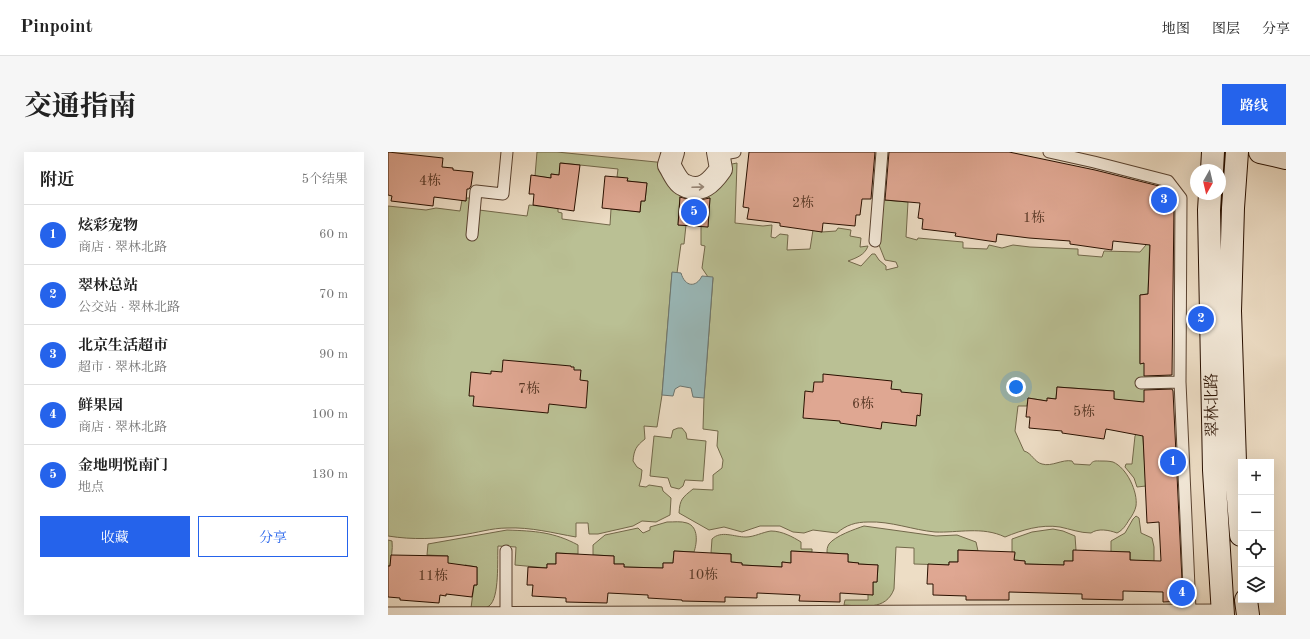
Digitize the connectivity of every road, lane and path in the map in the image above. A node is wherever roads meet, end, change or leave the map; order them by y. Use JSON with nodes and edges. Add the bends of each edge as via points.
{"nodes":[{"id":1,"x":507,"y":152,"type":"edge"},
{"id":2,"x":670,"y":152,"type":"edge"},
{"id":3,"x":882,"y":152,"type":"edge"},
{"id":4,"x":1049,"y":152,"type":"edge"},
{"id":5,"x":1213,"y":152,"type":"edge"},
{"id":6,"x":1237,"y":152,"type":"edge"},
{"id":7,"x":1260,"y":152,"type":"edge"},
{"id":8,"x":724,"y":153,"type":"edge"},
{"id":9,"x":1286,"y":158,"type":"edge"},
{"id":10,"x":1212,"y":164,"type":"edge"},
{"id":11,"x":1210,"y":200,"type":"edge"},
{"id":12,"x":472,"y":235,"type":"dead end"},
{"id":13,"x":875,"y":241,"type":"dead end"},
{"id":14,"x":1180,"y":382,"type":"junction"},
{"id":15,"x":1141,"y":383,"type":"dead end"},
{"id":16,"x":1241,"y":531,"type":"edge"},
{"id":17,"x":506,"y":551,"type":"dead end"},
{"id":18,"x":1246,"y":603,"type":"edge"},
{"id":19,"x":1190,"y":610,"type":"junction"},
{"id":20,"x":388,"y":613,"type":"edge"},
{"id":21,"x":506,"y":613,"type":"junction"},
{"id":22,"x":1222,"y":613,"type":"edge"},
{"id":23,"x":1248,"y":615,"type":"edge"}],
"edges":[{"from":1,"to":12,"type":"lane","via":[[503,194],[476,191]]},
{"from":2,"to":8,"type":"main road","one_way":true,"via":[[669,165],[677,178],[684,185],[696,188],[714,180],[721,169]]},
{"from":3,"to":13,"type":"lane"},
{"from":4,"to":14,"type":"lane","via":[[1168,180],[1181,198]]},
{"from":5,"to":10,"type":"main road"},
{"from":6,"to":16,"type":"main road","name":"翠林北路","via":[[1230,311],[1235,462]]},
{"from":7,"to":9,"type":"main road"},
{"from":11,"to":22,"type":"main road","name":"翠林北路","via":[[1214,470]]},
{"from":14,"to":15,"type":"lane"},
{"from":14,"to":19,"type":"lane"},
{"from":17,"to":21,"type":"lane"},
{"from":18,"to":23,"type":"main road"},
{"from":19,"to":21,"type":"lane"},
{"from":19,"to":22,"type":"lane"},
{"from":20,"to":21,"type":"lane"}]}
